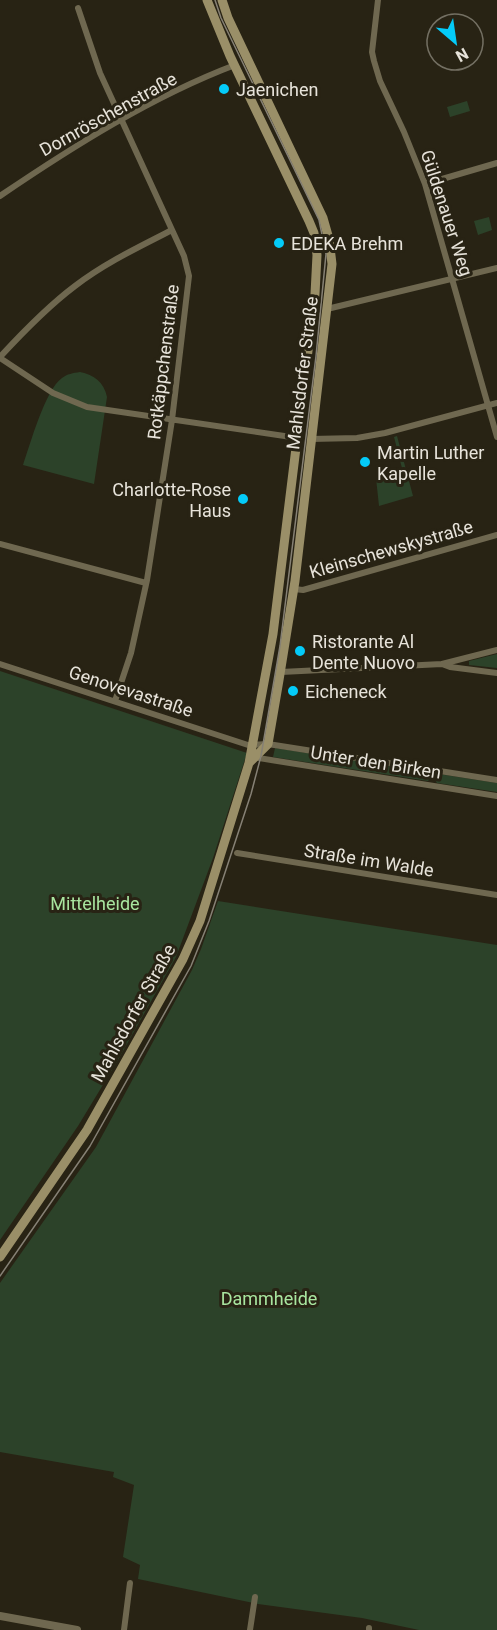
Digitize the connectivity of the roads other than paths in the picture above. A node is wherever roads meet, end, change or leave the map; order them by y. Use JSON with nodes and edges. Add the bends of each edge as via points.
{"nodes":[{"id":1,"x":207,"y":0,"type":"edge"},
{"id":2,"x":222,"y":0,"type":"edge"},
{"id":3,"x":378,"y":0,"type":"edge"},
{"id":4,"x":78,"y":8,"type":"dead end"},
{"id":5,"x":248,"y":59,"type":"junction"},
{"id":6,"x":235,"y":65,"type":"junction"},
{"id":7,"x":121,"y":121,"type":"junction"},
{"id":8,"x":497,"y":162,"type":"edge"},
{"id":9,"x":425,"y":184,"type":"junction"},
{"id":10,"x":0,"y":196,"type":"edge"},
{"id":11,"x":172,"y":230,"type":"junction"},
{"id":12,"x":497,"y":268,"type":"edge"},
{"id":13,"x":452,"y":279,"type":"junction"},
{"id":14,"x":313,"y":308,"type":"junction"},
{"id":15,"x":327,"y":309,"type":"junction"},
{"id":16,"x":0,"y":358,"type":"edge"},
{"id":17,"x":497,"y":404,"type":"edge"},
{"id":18,"x":488,"y":406,"type":"junction"},
{"id":19,"x":172,"y":420,"type":"junction"},
{"id":20,"x":497,"y":437,"type":"edge"},
{"id":21,"x":298,"y":438,"type":"junction"},
{"id":22,"x":311,"y":440,"type":"junction"},
{"id":23,"x":497,"y":535,"type":"edge"},
{"id":24,"x":0,"y":544,"type":"edge"},
{"id":25,"x":146,"y":583,"type":"junction"},
{"id":26,"x":294,"y":589,"type":"junction"},
{"id":27,"x":497,"y":650,"type":"edge"},
{"id":28,"x":0,"y":664,"type":"edge"},
{"id":29,"x":442,"y":664,"type":"junction"},
{"id":30,"x":280,"y":672,"type":"junction"},
{"id":31,"x":497,"y":673,"type":"edge"},
{"id":32,"x":115,"y":701,"type":"junction"},
{"id":33,"x":253,"y":744,"type":"junction"},
{"id":34,"x":268,"y":744,"type":"junction"},
{"id":35,"x":251,"y":759,"type":"junction"},
{"id":36,"x":497,"y":780,"type":"edge"},
{"id":37,"x":497,"y":796,"type":"edge"},
{"id":38,"x":237,"y":854,"type":"dead end"},
{"id":39,"x":497,"y":895,"type":"edge"},
{"id":40,"x":0,"y":1257,"type":"edge"},
{"id":41,"x":130,"y":1582,"type":"dead end"},
{"id":42,"x":255,"y":1597,"type":"dead end"},
{"id":43,"x":0,"y":1616,"type":"edge"},
{"id":44,"x":77,"y":1630,"type":"edge"},
{"id":45,"x":124,"y":1630,"type":"edge"},
{"id":46,"x":250,"y":1630,"type":"edge"}],
"edges":[{"from":1,"to":6,"type":"main road","name":"Mahlsdorfer Straße"},
{"from":2,"to":5,"type":"main road","name":"Mahlsdorfer Straße"},
{"from":3,"to":9,"type":"street","name":"Güldenauer Weg","via":[[374,61]]},
{"from":4,"to":7,"type":"street","name":"Rotkäppchenstraße"},
{"from":5,"to":6,"type":"main road"},
{"from":5,"to":15,"type":"main road","name":"Mahlsdorfer Straße","via":[[327,228],[332,264]]},
{"from":6,"to":7,"type":"street","name":"Dornröschenstraße"},
{"from":6,"to":14,"type":"main road","name":"Mahlsdorfer Straße","via":[[314,233],[317,265]]},
{"from":7,"to":10,"type":"street","name":"Dornröschenstraße"},
{"from":7,"to":11,"type":"street","name":"Rotkäppchenstraße"},
{"from":8,"to":9,"type":"street"},
{"from":9,"to":13,"type":"street","name":"Güldenauer Weg"},
{"from":11,"to":16,"type":"street","via":[[76,286]]},
{"from":11,"to":19,"type":"street","name":"Rotkäppchenstraße","via":[[189,276]]},
{"from":12,"to":13,"type":"street"},
{"from":13,"to":15,"type":"street"},
{"from":13,"to":18,"type":"street","name":"Güldenauer Weg"},
{"from":14,"to":15,"type":"main road"},
{"from":14,"to":21,"type":"main road","name":"Mahlsdorfer Straße"},
{"from":15,"to":22,"type":"main road","name":"Mahlsdorfer Straße"},
{"from":16,"to":19,"type":"street","via":[[77,404]]},
{"from":17,"to":18,"type":"street"},
{"from":18,"to":20,"type":"street","name":"Güldenauer Weg"},
{"from":18,"to":22,"type":"street","via":[[385,433]]},
{"from":19,"to":21,"type":"street"},
{"from":19,"to":25,"type":"street","name":"Rotkäppchenstraße"},
{"from":21,"to":22,"type":"main road"},
{"from":21,"to":33,"type":"main road","name":"Mahlsdorfer Straße","via":[[273,634]]},
{"from":22,"to":26,"type":"main road","name":"Mahlsdorfer Straße"},
{"from":23,"to":26,"type":"street","name":"Kleinschewskystraße","via":[[303,590]]},
{"from":24,"to":25,"type":"street"},
{"from":25,"to":32,"type":"street","name":"Rotkäppchenstraße","via":[[131,653]]},
{"from":26,"to":30,"type":"main road","name":"Mahlsdorfer Straße"},
{"from":27,"to":29,"type":"street"},
{"from":28,"to":32,"type":"street","name":"Genovevastraße"},
{"from":29,"to":30,"type":"street"},
{"from":29,"to":31,"type":"street"},
{"from":30,"to":34,"type":"main road","name":"Mahlsdorfer Straße"},
{"from":32,"to":33,"type":"street","name":"Genovevastraße"},
{"from":33,"to":34,"type":"street","name":"Genovevastraße"},
{"from":33,"to":35,"type":"main road","name":"Mahlsdorfer Straße"},
{"from":34,"to":35,"type":"main road","name":"Mahlsdorfer Straße"},
{"from":34,"to":36,"type":"street","name":"Unter den Birken"},
{"from":35,"to":37,"type":"street","name":"Unter den Birken"},
{"from":35,"to":40,"type":"main road","name":"Mahlsdorfer Straße","via":[[200,921],[183,959],[87,1130]]},
{"from":38,"to":39,"type":"street","name":"Straße im Walde"},
{"from":41,"to":45,"type":"street"},
{"from":42,"to":46,"type":"street"},
{"from":43,"to":44,"type":"street"}]}
